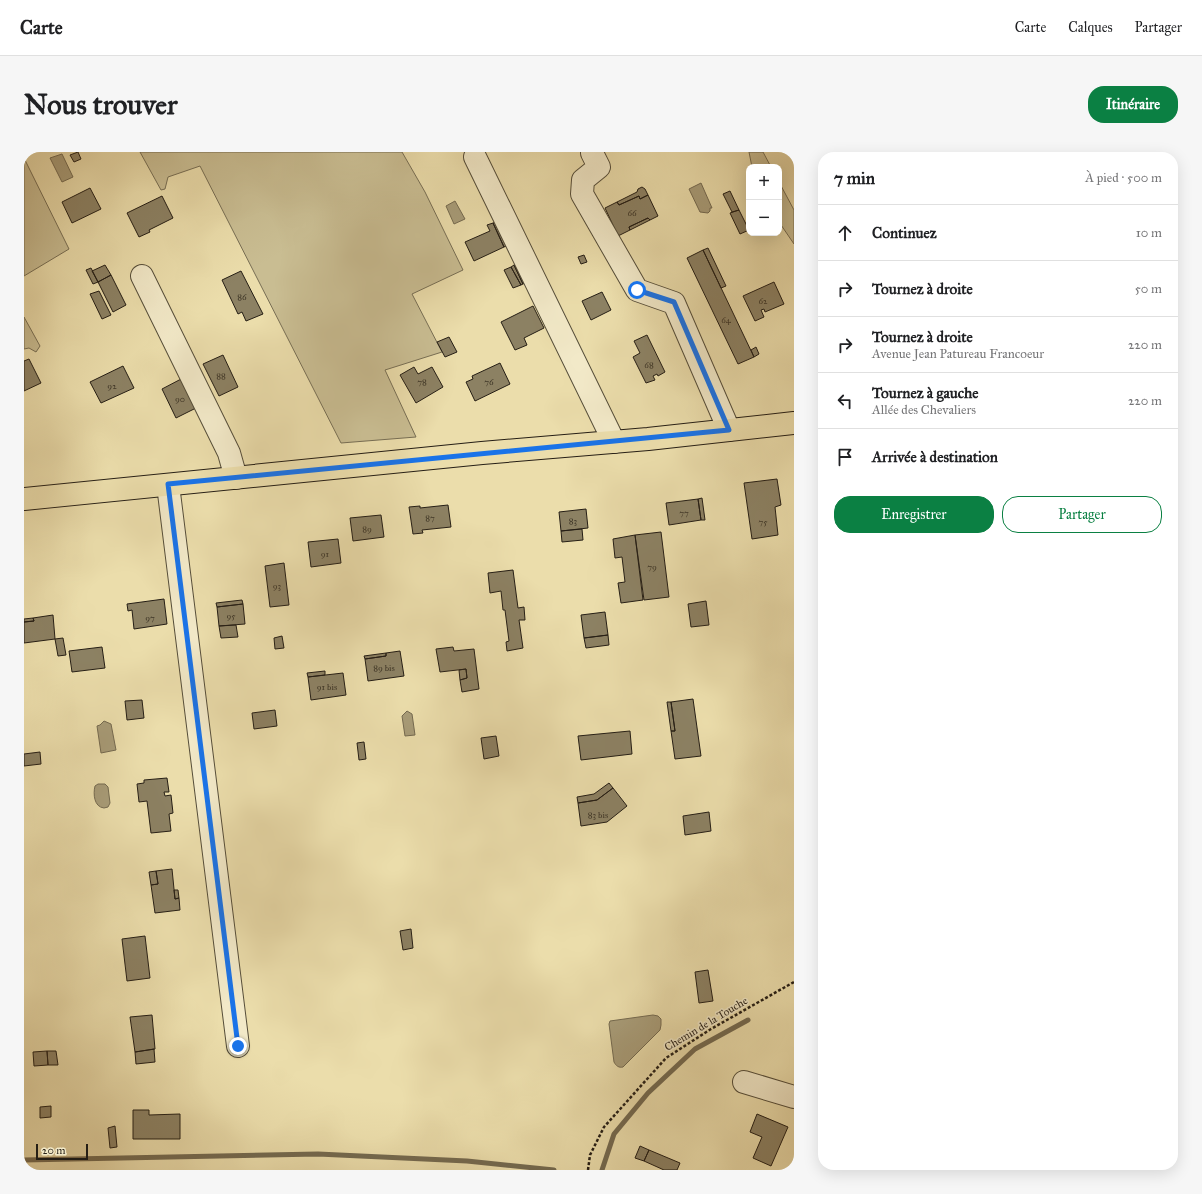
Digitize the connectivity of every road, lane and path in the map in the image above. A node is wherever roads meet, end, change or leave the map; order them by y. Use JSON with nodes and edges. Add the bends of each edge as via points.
{"nodes":[{"id":1,"x":592,"y":153,"type":"edge"},
{"id":2,"x":475,"y":157,"type":"dead end"},
{"id":3,"x":142,"y":276,"type":"dead end"},
{"id":4,"x":794,"y":423,"type":"edge"},
{"id":5,"x":729,"y":430,"type":"junction"},
{"id":6,"x":614,"y":442,"type":"junction"},
{"id":7,"x":236,"y":478,"type":"junction"},
{"id":8,"x":168,"y":484,"type":"junction"},
{"id":9,"x":24,"y":499,"type":"edge"},
{"id":10,"x":794,"y":982,"type":"edge"},
{"id":11,"x":238,"y":1046,"type":"dead end"},
{"id":12,"x":744,"y":1082,"type":"dead end"},
{"id":13,"x":794,"y":1097,"type":"edge"},
{"id":14,"x":588,"y":1170,"type":"edge"}],
"edges":[{"from":1,"to":5,"type":"street","via":[[599,167],[582,180],[582,194],[637,290],[674,302]]},
{"from":2,"to":6,"type":"street"},
{"from":3,"to":7,"type":"street","via":[[229,453]]},
{"from":4,"to":5,"type":"main road"},
{"from":5,"to":6,"type":"main road"},
{"from":6,"to":7,"type":"main road"},
{"from":7,"to":8,"type":"main road"},
{"from":8,"to":9,"type":"main road"},
{"from":8,"to":11,"type":"street"},
{"from":10,"to":14,"type":"path","name":"Chemin de la Touche","via":[[666,1058],[604,1127],[590,1155]]},
{"from":12,"to":13,"type":"street"}]}
